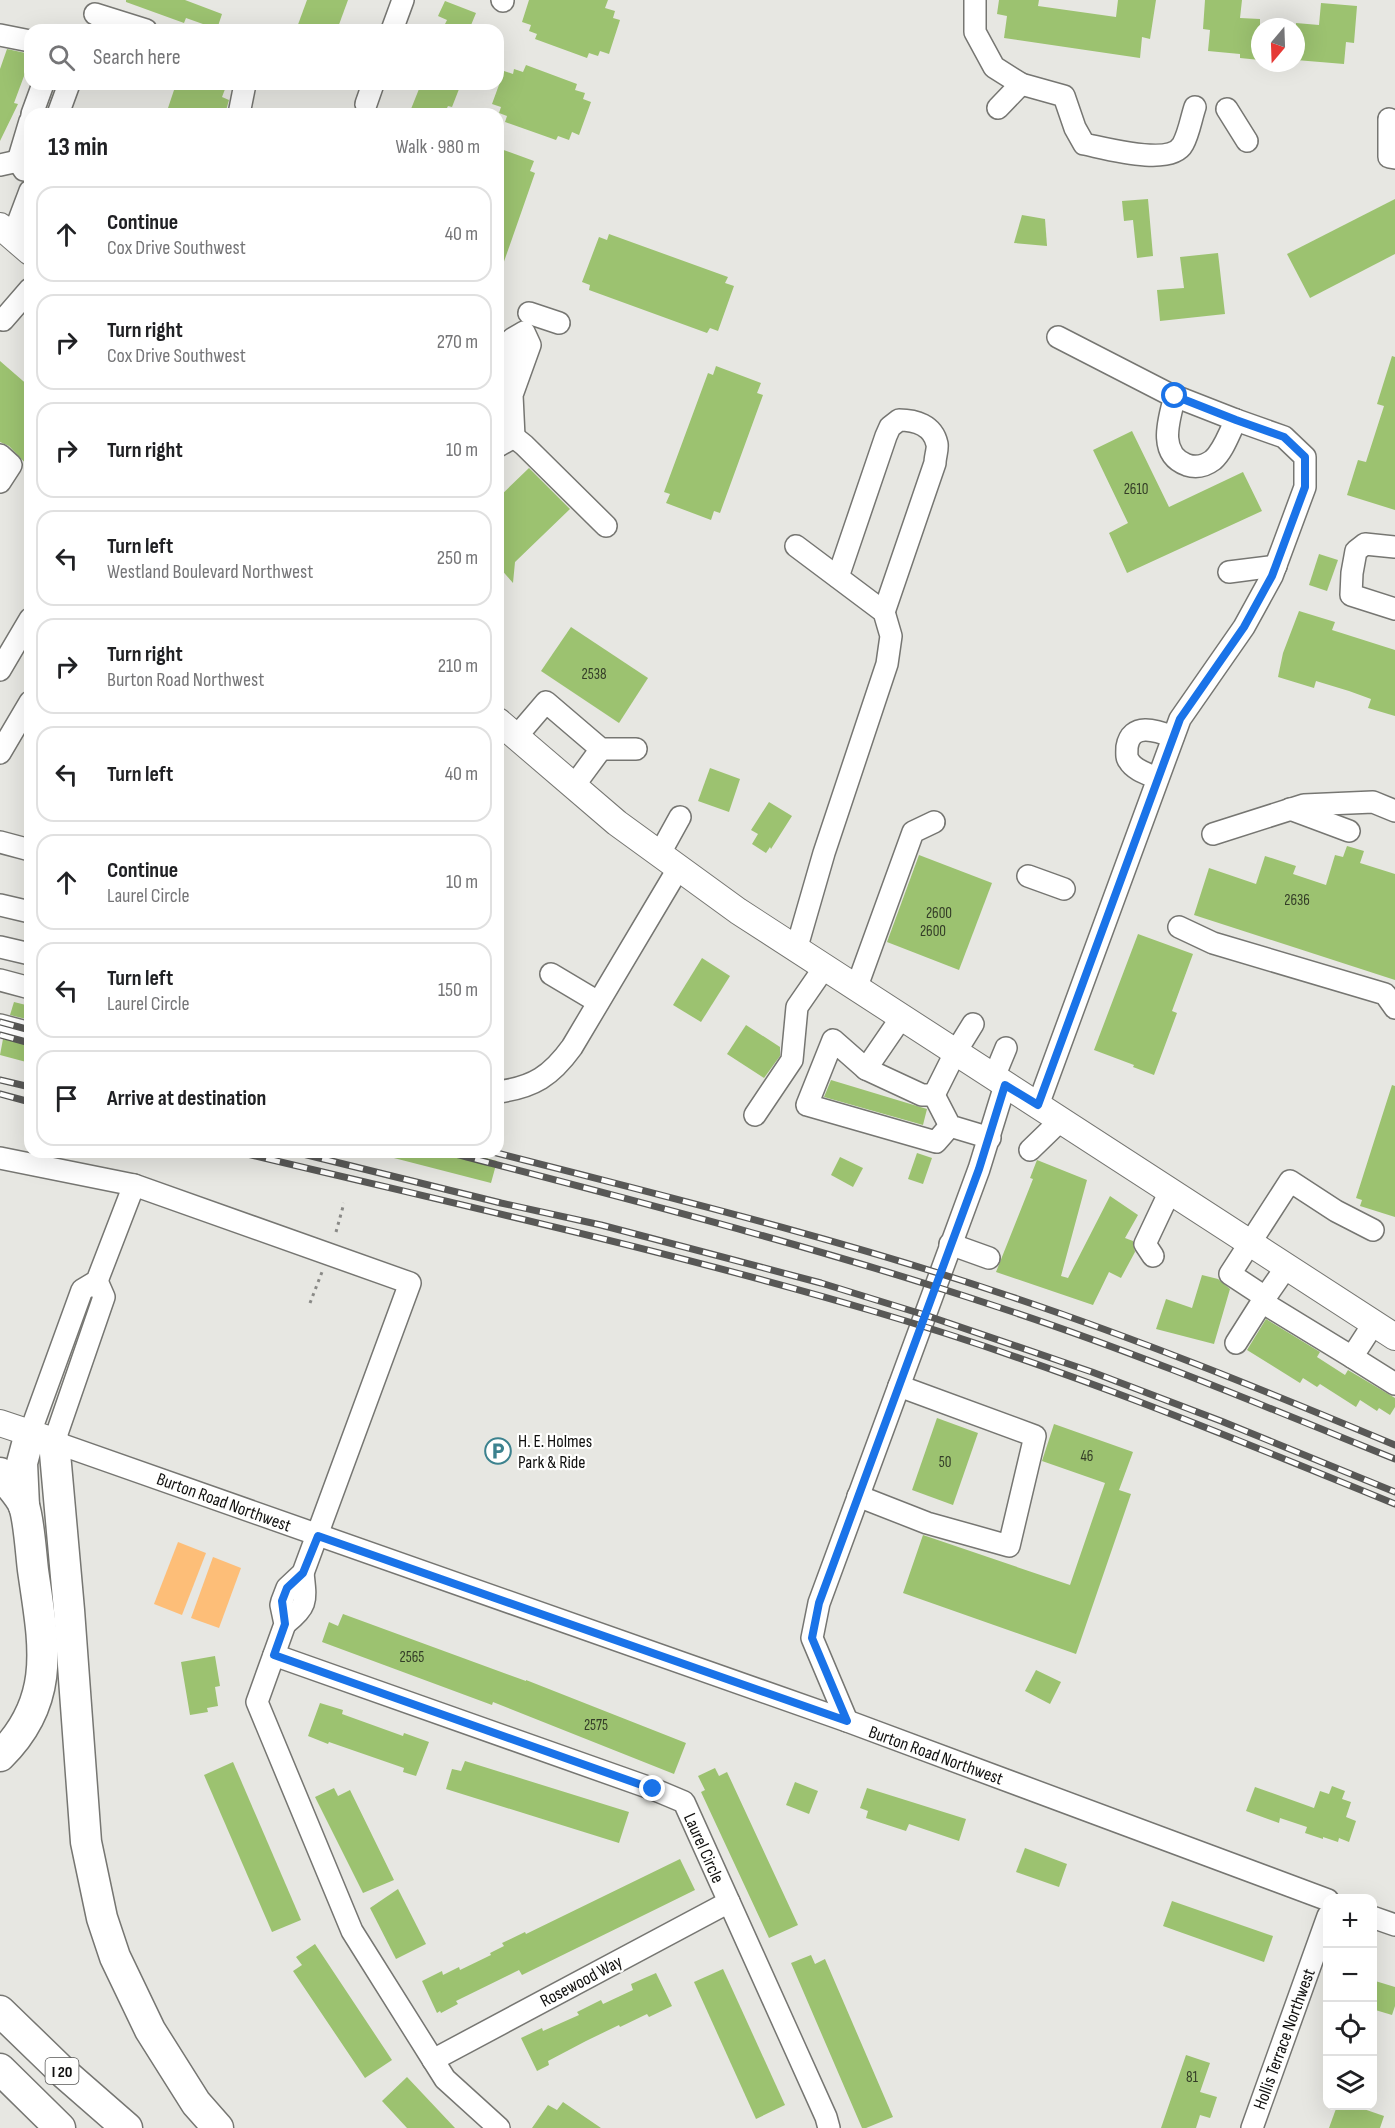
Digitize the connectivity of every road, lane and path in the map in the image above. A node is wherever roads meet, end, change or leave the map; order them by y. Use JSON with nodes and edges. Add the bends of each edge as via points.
{"nodes":[{"id":1,"x":403,"y":0,"type":"edge"},
{"id":2,"x":975,"y":0,"type":"edge"},
{"id":3,"x":94,"y":15,"type":"edge"},
{"id":4,"x":125,"y":24,"type":"edge"},
{"id":5,"x":394,"y":24,"type":"edge"},
{"id":6,"x":0,"y":35,"type":"edge"},
{"id":7,"x":24,"y":40,"type":"edge"},
{"id":8,"x":1021,"y":84,"type":"junction"},
{"id":9,"x":40,"y":90,"type":"edge"},
{"id":10,"x":67,"y":90,"type":"edge"},
{"id":11,"x":244,"y":90,"type":"edge"},
{"id":12,"x":1195,"y":107,"type":"dead end"},
{"id":13,"x":34,"y":108,"type":"edge"},
{"id":14,"x":60,"y":108,"type":"edge"},
{"id":15,"x":239,"y":108,"type":"edge"},
{"id":16,"x":998,"y":108,"type":"dead end"},
{"id":17,"x":1227,"y":110,"type":"dead end"},
{"id":18,"x":1389,"y":119,"type":"dead end"},
{"id":19,"x":24,"y":140,"type":"edge"},
{"id":20,"x":1247,"y":141,"type":"dead end"},
{"id":21,"x":1395,"y":158,"type":"edge"},
{"id":22,"x":16,"y":166,"type":"edge"},
{"id":23,"x":24,"y":209,"type":"edge"},
{"id":24,"x":14,"y":238,"type":"edge"},
{"id":25,"x":24,"y":296,"type":"edge"},
{"id":26,"x":529,"y":313,"type":"dead end"},
{"id":27,"x":3,"y":320,"type":"dead end"},
{"id":28,"x":560,"y":323,"type":"dead end"},
{"id":29,"x":1059,"y":337,"type":"dead end"},
{"id":30,"x":1175,"y":396,"type":"junction"},
{"id":31,"x":504,"y":406,"type":"edge"},
{"id":32,"x":1236,"y":420,"type":"junction"},
{"id":33,"x":506,"y":441,"type":"edge"},
{"id":34,"x":0,"y":455,"type":"edge"},
{"id":35,"x":0,"y":482,"type":"edge"},
{"id":36,"x":606,"y":526,"type":"dead end"},
{"id":37,"x":796,"y":546,"type":"dead end"},
{"id":38,"x":1395,"y":547,"type":"edge"},
{"id":39,"x":1275,"y":566,"type":"junction"},
{"id":40,"x":1229,"y":572,"type":"dead end"},
{"id":41,"x":838,"y":577,"type":"junction"},
{"id":42,"x":1395,"y":609,"type":"edge"},
{"id":43,"x":884,"y":612,"type":"junction"},
{"id":44,"x":24,"y":629,"type":"edge"},
{"id":45,"x":0,"y":670,"type":"edge"},
{"id":46,"x":24,"y":712,"type":"edge"},
{"id":47,"x":507,"y":729,"type":"edge"},
{"id":48,"x":1173,"y":737,"type":"junction"},
{"id":49,"x":601,"y":748,"type":"junction"},
{"id":50,"x":636,"y":749,"type":"dead end"},
{"id":51,"x":0,"y":753,"type":"edge"},
{"id":52,"x":1157,"y":778,"type":"junction"},
{"id":53,"x":573,"y":787,"type":"junction"},
{"id":54,"x":1289,"y":809,"type":"junction"},
{"id":55,"x":1395,"y":811,"type":"edge"},
{"id":56,"x":680,"y":817,"type":"dead end"},
{"id":57,"x":934,"y":822,"type":"dead end"},
{"id":58,"x":1349,"y":831,"type":"dead end"},
{"id":59,"x":1213,"y":834,"type":"dead end"},
{"id":60,"x":0,"y":842,"type":"edge"},
{"id":61,"x":24,"y":848,"type":"edge"},
{"id":62,"x":668,"y":862,"type":"junction"},
{"id":63,"x":1028,"y":876,"type":"dead end"},
{"id":64,"x":1064,"y":889,"type":"dead end"},
{"id":65,"x":0,"y":905,"type":"edge"},
{"id":66,"x":24,"y":911,"type":"edge"},
{"id":67,"x":1179,"y":927,"type":"dead end"},
{"id":68,"x":0,"y":947,"type":"edge"},
{"id":69,"x":796,"y":950,"type":"junction"},
{"id":70,"x":24,"y":953,"type":"edge"},
{"id":71,"x":824,"y":968,"type":"junction"},
{"id":72,"x":551,"y":974,"type":"dead end"},
{"id":73,"x":0,"y":980,"type":"edge"},
{"id":74,"x":24,"y":986,"type":"edge"},
{"id":75,"x":856,"y":989,"type":"junction"},
{"id":76,"x":598,"y":1002,"type":"junction"},
{"id":77,"x":1395,"y":1008,"type":"edge"},
{"id":78,"x":901,"y":1018,"type":"junction"},
{"id":79,"x":973,"y":1024,"type":"dead end"},
{"id":80,"x":0,"y":1025,"type":"edge"},
{"id":81,"x":24,"y":1031,"type":"edge"},
{"id":82,"x":1006,"y":1048,"type":"dead end"},
{"id":83,"x":955,"y":1053,"type":"junction"},
{"id":84,"x":866,"y":1070,"type":"junction"},
{"id":85,"x":1000,"y":1081,"type":"junction"},
{"id":86,"x":504,"y":1091,"type":"edge"},
{"id":87,"x":933,"y":1095,"type":"junction"},
{"id":88,"x":1038,"y":1105,"type":"junction"},
{"id":89,"x":755,"y":1114,"type":"dead end"},
{"id":90,"x":1061,"y":1120,"type":"junction"},
{"id":91,"x":950,"y":1125,"type":"junction"},
{"id":92,"x":990,"y":1138,"type":"junction"},
{"id":93,"x":1030,"y":1150,"type":"dead end"},
{"id":94,"x":0,"y":1158,"type":"edge"},
{"id":95,"x":134,"y":1185,"type":"junction"},
{"id":96,"x":1170,"y":1191,"type":"junction"},
{"id":97,"x":344,"y":1203,"type":"dead end"},
{"id":98,"x":1373,"y":1230,"type":"dead end"},
{"id":99,"x":336,"y":1232,"type":"dead end"},
{"id":100,"x":1250,"y":1243,"type":"junction"},
{"id":101,"x":950,"y":1244,"type":"junction"},
{"id":102,"x":1153,"y":1256,"type":"dead end"},
{"id":103,"x":989,"y":1258,"type":"dead end"},
{"id":104,"x":1287,"y":1266,"type":"junction"},
{"id":105,"x":323,"y":1271,"type":"dead end"},
{"id":106,"x":1264,"y":1299,"type":"junction"},
{"id":107,"x":310,"y":1302,"type":"dead end"},
{"id":108,"x":1385,"y":1330,"type":"edge"},
{"id":109,"x":1236,"y":1343,"type":"dead end"},
{"id":110,"x":1352,"y":1357,"type":"junction"},
{"id":111,"x":1395,"y":1384,"type":"edge"},
{"id":112,"x":899,"y":1386,"type":"junction"},
{"id":113,"x":0,"y":1423,"type":"edge"},
{"id":114,"x":42,"y":1437,"type":"junction"},
{"id":115,"x":0,"y":1473,"type":"edge"},
{"id":116,"x":858,"y":1496,"type":"junction"},
{"id":117,"x":24,"y":1506,"type":"junction"},
{"id":118,"x":318,"y":1536,"type":"junction"},
{"id":119,"x":274,"y":1655,"type":"junction"},
{"id":120,"x":847,"y":1721,"type":"junction"},
{"id":121,"x":0,"y":1755,"type":"edge"},
{"id":122,"x":1323,"y":1898,"type":"edge"},
{"id":123,"x":729,"y":1902,"type":"junction"},
{"id":124,"x":1377,"y":1919,"type":"edge"},
{"id":125,"x":1395,"y":1925,"type":"edge"},
{"id":126,"x":1323,"y":1930,"type":"edge"},
{"id":127,"x":0,"y":2011,"type":"edge"},
{"id":128,"x":433,"y":2060,"type":"junction"},
{"id":129,"x":0,"y":2069,"type":"edge"},
{"id":130,"x":60,"y":2128,"type":"edge"},
{"id":131,"x":127,"y":2128,"type":"edge"},
{"id":132,"x":218,"y":2128,"type":"edge"},
{"id":133,"x":500,"y":2128,"type":"edge"},
{"id":134,"x":829,"y":2128,"type":"edge"},
{"id":135,"x":1252,"y":2128,"type":"edge"}],
"edges":[{"from":1,"to":5,"type":"street"},
{"from":2,"to":8,"type":"street","via":[[975,32],[979,40],[994,66]]},
{"from":3,"to":4,"type":"street"},
{"from":6,"to":7,"type":"street"},
{"from":8,"to":12,"type":"street","via":[[1064,96],[1084,144],[1157,156],[1173,153],[1183,145]]},
{"from":8,"to":16,"type":"street"},
{"from":9,"to":13,"type":"street"},
{"from":10,"to":14,"type":"street"},
{"from":11,"to":15,"type":"street"},
{"from":17,"to":20,"type":"street"},
{"from":18,"to":21,"type":"street","via":[[1389,157]]},
{"from":19,"to":22,"type":"street"},
{"from":23,"to":24,"type":"street"},
{"from":25,"to":27,"type":"street"},
{"from":26,"to":28,"type":"street"},
{"from":29,"to":30,"type":"street"},
{"from":30,"to":32,"type":"street"},
{"from":30,"to":32,"type":"street","via":[[1167,428],[1169,448],[1178,462],[1195,467],[1210,462],[1219,454]]},
{"from":31,"to":33,"type":"street"},
{"from":32,"to":39,"type":"street","via":[[1284,437],[1305,457],[1305,487]]},
{"from":33,"to":36,"type":"street","via":[[524,445]]},
{"from":34,"to":35,"type":"street","via":[[11,465]]},
{"from":37,"to":41,"type":"street"},
{"from":38,"to":42,"type":"street","via":[[1365,544],[1356,550],[1351,595]]},
{"from":39,"to":40,"type":"street"},
{"from":39,"to":48,"type":"street","via":[[1244,627],[1180,719]]},
{"from":41,"to":43,"type":"street"},
{"from":41,"to":43,"type":"street","via":[[890,427],[899,420],[915,420],[929,429],[937,444],[935,463]]},
{"from":43,"to":69,"type":"street","via":[[891,636],[887,664]]},
{"from":44,"to":45,"type":"street"},
{"from":46,"to":51,"type":"street"},
{"from":47,"to":49,"type":"street","via":[[546,702]]},
{"from":47,"to":53,"type":"main road"},
{"from":48,"to":52,"type":"street"},
{"from":48,"to":52,"type":"street","via":[[1142,729],[1128,742],[1129,762]]},
{"from":49,"to":50,"type":"street"},
{"from":49,"to":53,"type":"street"},
{"from":52,"to":88,"type":"street"},
{"from":53,"to":62,"type":"main road"},
{"from":54,"to":55,"type":"street","via":[[1372,802]]},
{"from":54,"to":58,"type":"street"},
{"from":54,"to":59,"type":"street"},
{"from":56,"to":62,"type":"street"},
{"from":57,"to":75,"type":"street","via":[[913,832]]},
{"from":60,"to":61,"type":"street"},
{"from":62,"to":69,"type":"main road"},
{"from":62,"to":76,"type":"street"},
{"from":63,"to":64,"type":"street"},
{"from":65,"to":66,"type":"street"},
{"from":67,"to":77,"type":"street","via":[[1213,942],[1385,994]]},
{"from":68,"to":70,"type":"street"},
{"from":69,"to":71,"type":"main road"},
{"from":71,"to":75,"type":"main road"},
{"from":71,"to":89,"type":"street","via":[[797,1007],[792,1060]]},
{"from":72,"to":76,"type":"street"},
{"from":73,"to":74,"type":"street"},
{"from":75,"to":78,"type":"main road"},
{"from":76,"to":86,"type":"street","via":[[559,1064],[542,1079]]},
{"from":78,"to":83,"type":"main road"},
{"from":78,"to":84,"type":"street"},
{"from":79,"to":83,"type":"street"},
{"from":80,"to":81,"type":"street"},
{"from":82,"to":85,"type":"street"},
{"from":83,"to":85,"type":"main road"},
{"from":83,"to":87,"type":"street"},
{"from":84,"to":87,"type":"street","via":[[922,1095]]},
{"from":84,"to":91,"type":"street","via":[[833,1040],[807,1105],[936,1142]]},
{"from":85,"to":88,"type":"main road"},
{"from":85,"to":92,"type":"street"},
{"from":87,"to":91,"type":"street"},
{"from":88,"to":90,"type":"main road"},
{"from":90,"to":93,"type":"street"},
{"from":90,"to":96,"type":"main road"},
{"from":91,"to":92,"type":"street"},
{"from":92,"to":101,"type":"street"},
{"from":94,"to":95,"type":"street"},
{"from":95,"to":114,"type":"street","via":[[97,1281],[82,1290]]},
{"from":95,"to":118,"type":"street","via":[[411,1283]]},
{"from":96,"to":100,"type":"main road"},
{"from":96,"to":102,"type":"street","via":[[1145,1244]]},
{"from":97,"to":99,"type":"path"},
{"from":98,"to":100,"type":"street","via":[[1290,1181]]},
{"from":100,"to":104,"type":"main road"},
{"from":100,"to":106,"type":"street","via":[[1230,1274]]},
{"from":101,"to":103,"type":"street"},
{"from":101,"to":112,"type":"street"},
{"from":104,"to":106,"type":"street"},
{"from":104,"to":108,"type":"main road"},
{"from":105,"to":107,"type":"path"},
{"from":106,"to":109,"type":"street"},
{"from":106,"to":110,"type":"street"},
{"from":108,"to":110,"type":"street"},
{"from":110,"to":111,"type":"street"},
{"from":112,"to":116,"type":"street"},
{"from":112,"to":116,"type":"street","via":[[1035,1436],[1009,1546],[927,1523]]},
{"from":113,"to":114,"type":"main road","name":"Burton Road Northwest"},
{"from":114,"to":117,"type":"highway","via":[[22,1463]]},
{"from":114,"to":118,"type":"street","name":"Burton Road Northwest"},
{"from":114,"to":132,"type":"highway","via":[[69,1610],[86,1842],[102,1918],[115,1957],[150,2030],[196,2103]]},
{"from":115,"to":117,"type":"highway"},
{"from":116,"to":120,"type":"street","via":[[819,1603],[812,1638]]},
{"from":117,"to":121,"type":"highway","via":[[43,1668],[32,1711]]},
{"from":118,"to":119,"type":"street","via":[[303,1573],[306,1597],[300,1612],[285,1624]]},
{"from":118,"to":120,"type":"street","name":"Burton Road Northwest"},
{"from":119,"to":123,"type":"street","name":"Laurel Circle","via":[[684,1802]]},
{"from":119,"to":128,"type":"street","via":[[257,1702],[352,1930]]},
{"from":120,"to":122,"type":"street","name":"Burton Road Northwest"},
{"from":123,"to":128,"type":"street","name":"Rosewood Way"},
{"from":123,"to":134,"type":"street","name":"Laurel Circle"},
{"from":124,"to":125,"type":"street"},
{"from":126,"to":135,"type":"street","name":"Hollis Terrace Northwest"},
{"from":127,"to":131,"type":"highway","number":"I 20"},
{"from":128,"to":133,"type":"street","via":[[445,2079]]},
{"from":129,"to":130,"type":"highway","number":"I 20"}]}
